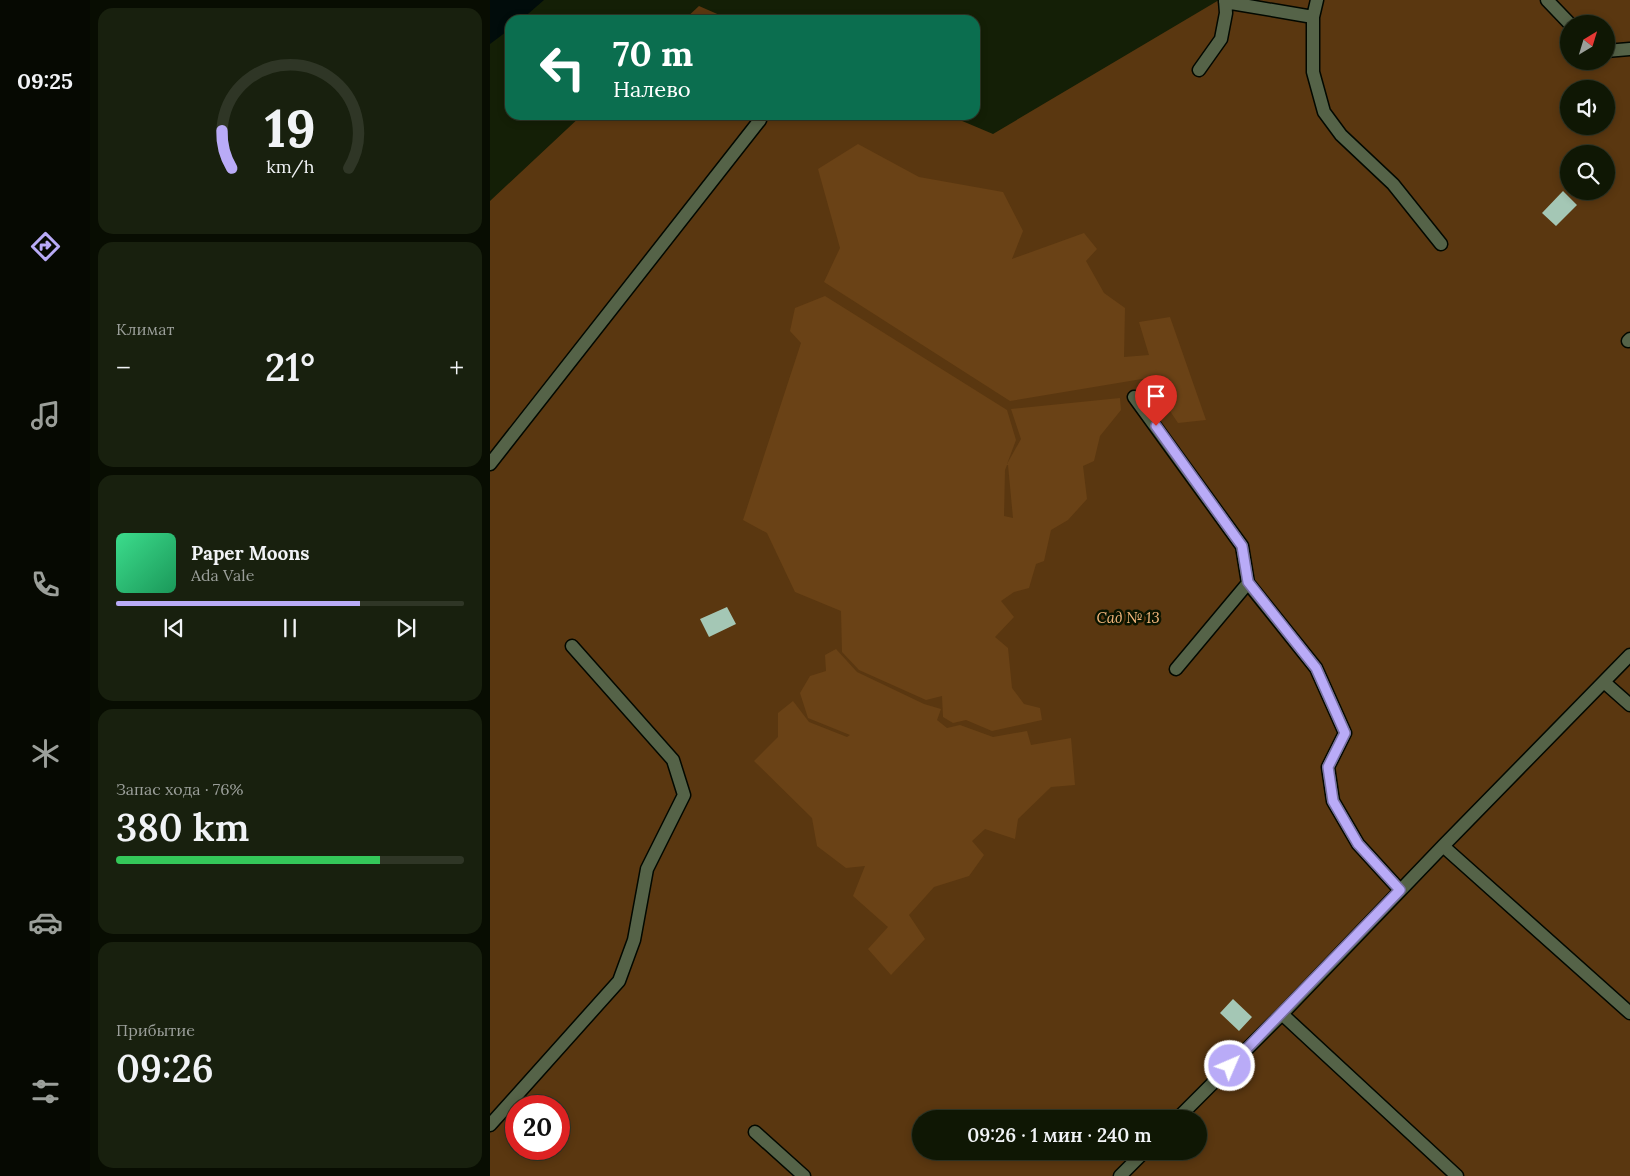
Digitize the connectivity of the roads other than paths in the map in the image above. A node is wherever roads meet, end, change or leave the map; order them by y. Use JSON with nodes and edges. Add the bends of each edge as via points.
{"nodes":[{"id":1,"x":1317,"y":0,"type":"edge"},
{"id":2,"x":1547,"y":0,"type":"edge"},
{"id":3,"x":1225,"y":5,"type":"edge"},
{"id":4,"x":1561,"y":15,"type":"edge"},
{"id":5,"x":1313,"y":17,"type":"junction"},
{"id":6,"x":1630,"y":49,"type":"edge"},
{"id":7,"x":1615,"y":51,"type":"edge"},
{"id":8,"x":1199,"y":70,"type":"dead end"},
{"id":9,"x":760,"y":120,"type":"edge"},
{"id":10,"x":1441,"y":244,"type":"dead end"},
{"id":11,"x":1134,"y":397,"type":"dead end"},
{"id":12,"x":490,"y":464,"type":"edge"},
{"id":13,"x":1248,"y":582,"type":"junction"},
{"id":14,"x":572,"y":646,"type":"dead end"},
{"id":15,"x":1630,"y":655,"type":"edge"},
{"id":16,"x":1176,"y":669,"type":"dead end"},
{"id":17,"x":1604,"y":682,"type":"junction"},
{"id":18,"x":1630,"y":706,"type":"edge"},
{"id":19,"x":1443,"y":846,"type":"junction"},
{"id":20,"x":1400,"y":890,"type":"junction"},
{"id":21,"x":1630,"y":1013,"type":"edge"},
{"id":22,"x":1282,"y":1014,"type":"junction"},
{"id":23,"x":1186,"y":1110,"type":"edge"},
{"id":24,"x":490,"y":1125,"type":"edge"},
{"id":25,"x":755,"y":1132,"type":"dead end"},
{"id":26,"x":1136,"y":1160,"type":"edge"},
{"id":27,"x":804,"y":1176,"type":"edge"},
{"id":28,"x":1120,"y":1176,"type":"edge"},
{"id":29,"x":1457,"y":1176,"type":"edge"}],
"edges":[{"from":1,"to":5,"type":"lane"},
{"from":2,"to":4,"type":"lane"},
{"from":3,"to":5,"type":"lane"},
{"from":3,"to":8,"type":"lane","via":[[1221,39]]},
{"from":5,"to":10,"type":"lane","via":[[1313,72],[1324,112],[1341,135],[1393,184]]},
{"from":6,"to":7,"type":"lane"},
{"from":9,"to":12,"type":"lane"},
{"from":11,"to":13,"type":"lane","via":[[1242,546]]},
{"from":13,"to":16,"type":"lane"},
{"from":13,"to":20,"type":"lane","via":[[1316,668],[1345,733],[1328,767],[1333,801],[1358,844]]},
{"from":14,"to":24,"type":"lane","via":[[673,760],[684,795],[646,869],[634,940],[619,981]]},
{"from":15,"to":17,"type":"lane"},
{"from":17,"to":18,"type":"lane"},
{"from":17,"to":19,"type":"lane"},
{"from":19,"to":20,"type":"lane"},
{"from":19,"to":21,"type":"lane"},
{"from":20,"to":22,"type":"lane"},
{"from":22,"to":23,"type":"lane"},
{"from":22,"to":29,"type":"lane"},
{"from":25,"to":27,"type":"lane"},
{"from":26,"to":28,"type":"lane"}]}
